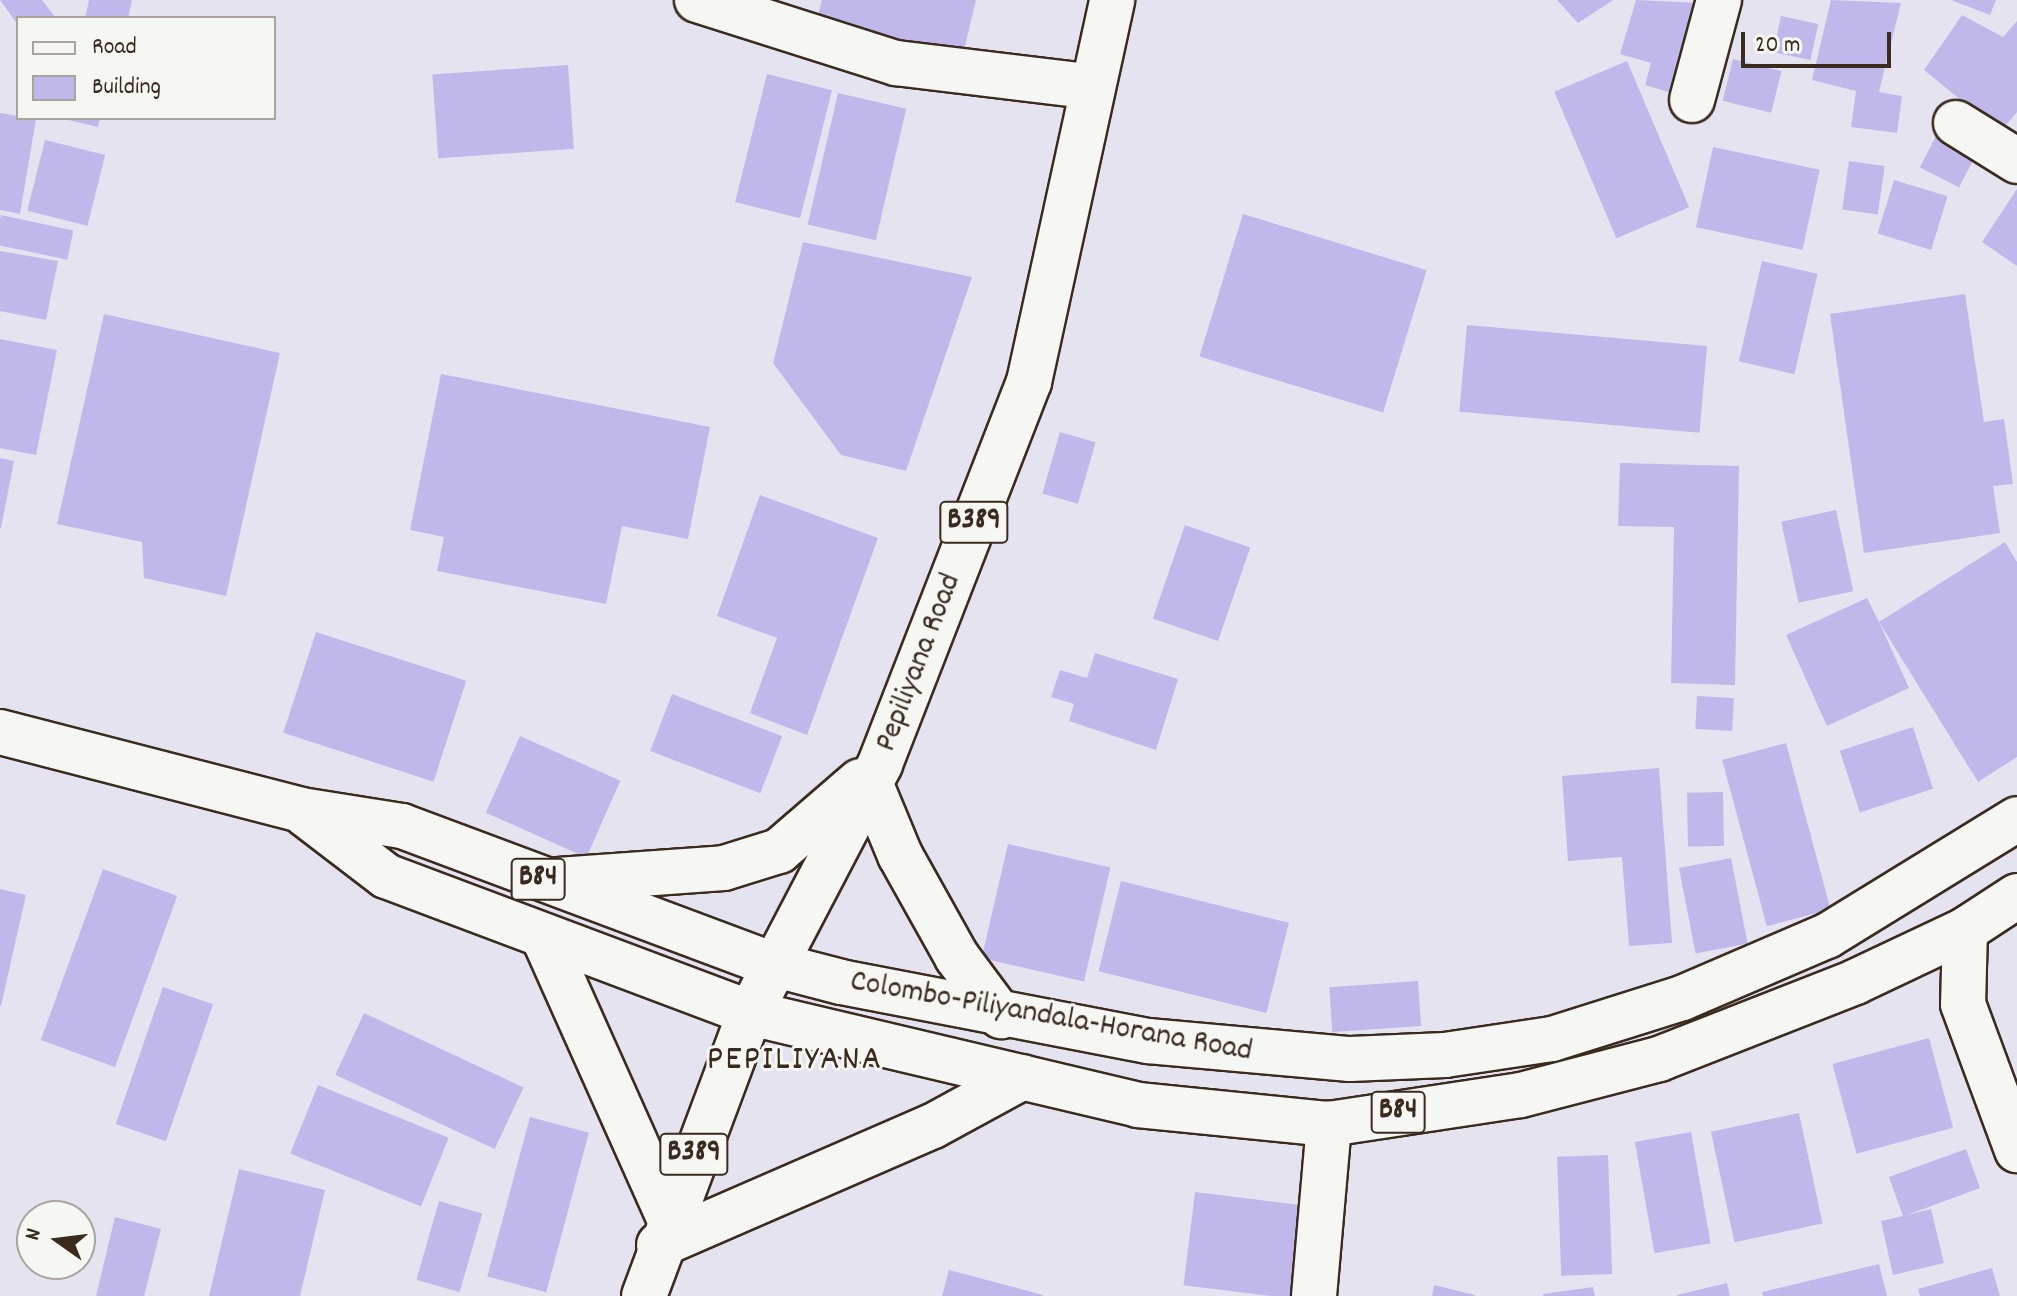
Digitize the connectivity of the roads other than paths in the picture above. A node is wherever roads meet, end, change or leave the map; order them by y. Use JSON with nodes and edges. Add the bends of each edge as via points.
{"nodes":[{"id":1,"x":697,"y":0,"type":"edge"},
{"id":2,"x":1112,"y":0,"type":"edge"},
{"id":3,"x":1719,"y":0,"type":"edge"},
{"id":4,"x":1093,"y":87,"type":"junction"},
{"id":5,"x":1692,"y":100,"type":"dead end"},
{"id":6,"x":1956,"y":123,"type":"dead end"},
{"id":7,"x":2017,"y":161,"type":"edge"},
{"id":8,"x":0,"y":732,"type":"edge"},
{"id":9,"x":876,"y":774,"type":"junction"},
{"id":10,"x":301,"y":810,"type":"junction"},
{"id":11,"x":2017,"y":819,"type":"edge"},
{"id":12,"x":544,"y":881,"type":"junction"},
{"id":13,"x":2017,"y":896,"type":"edge"},
{"id":14,"x":1965,"y":930,"type":"junction"},
{"id":15,"x":543,"y":936,"type":"junction"},
{"id":16,"x":772,"y":964,"type":"junction"},
{"id":17,"x":750,"y":1013,"type":"junction"},
{"id":18,"x":1001,"y":1016,"type":"junction"},
{"id":19,"x":1023,"y":1077,"type":"junction"},
{"id":20,"x":1329,"y":1124,"type":"junction"},
{"id":21,"x":2017,"y":1150,"type":"edge"},
{"id":22,"x":664,"y":1232,"type":"junction"},
{"id":23,"x":644,"y":1296,"type":"edge"},
{"id":24,"x":1314,"y":1296,"type":"edge"}],
"edges":[{"from":1,"to":4,"type":"main road","via":[[896,63]]},
{"from":2,"to":4,"type":"main road","name":"Pepiliyana Road","number":"B389"},
{"from":3,"to":5,"type":"main road"},
{"from":4,"to":9,"type":"main road","name":"Pepiliyana Road","number":"B389","via":[[1029,382]]},
{"from":6,"to":7,"type":"main road"},
{"from":8,"to":10,"type":"main road","name":"Colombo-Piliyandala-Horana Road","number":"B84"},
{"from":9,"to":12,"type":"main road","via":[[779,851],[724,868]]},
{"from":9,"to":16,"type":"main road","name":"Pepiliyana Road","number":"B389"},
{"from":9,"to":18,"type":"main road","via":[[900,855],[957,957]]},
{"from":10,"to":12,"type":"main road","name":"Colombo-Piliyandala-Horana Road","number":"B84","via":[[402,826]]},
{"from":10,"to":15,"type":"main road","name":"Colombo-Piliyandala-Horana Road","number":"B84","via":[[386,876]]},
{"from":11,"to":18,"type":"main road","name":"Colombo-Piliyandala-Horana Road","number":"B84","via":[[1827,936],[1682,998],[1552,1039],[1445,1055],[1350,1059],[1148,1041]]},
{"from":12,"to":16,"type":"main road","name":"Colombo-Piliyandala-Horana Road","number":"B84"},
{"from":13,"to":14,"type":"main road","name":"Colombo-Piliyandala-Horana Road","number":"B84"},
{"from":14,"to":20,"type":"main road","name":"Colombo-Piliyandala-Horana Road","number":"B84","via":[[1855,982],[1659,1059],[1521,1095]]},
{"from":14,"to":21,"type":"main road","via":[[1963,1004]]},
{"from":15,"to":17,"type":"main road","name":"Colombo-Piliyandala-Horana Road","number":"B84"},
{"from":15,"to":22,"type":"main road","via":[[642,1147]]},
{"from":16,"to":17,"type":"main road","name":"Pepiliyana Road","number":"B389"},
{"from":16,"to":18,"type":"main road","name":"Colombo-Piliyandala-Horana Road","number":"B84"},
{"from":17,"to":19,"type":"main road","name":"Colombo-Piliyandala-Horana Road","number":"B84","via":[[828,1037]]},
{"from":17,"to":22,"type":"main road","name":"Pepiliyana Road","number":"B389"},
{"from":19,"to":20,"type":"main road","name":"Colombo-Piliyandala-Horana Road","number":"B84","via":[[1138,1105]]},
{"from":19,"to":22,"type":"main road","via":[[933,1126]]},
{"from":20,"to":24,"type":"main road"},
{"from":22,"to":23,"type":"main road","name":"Pepiliyana Road","number":"B389"}]}
